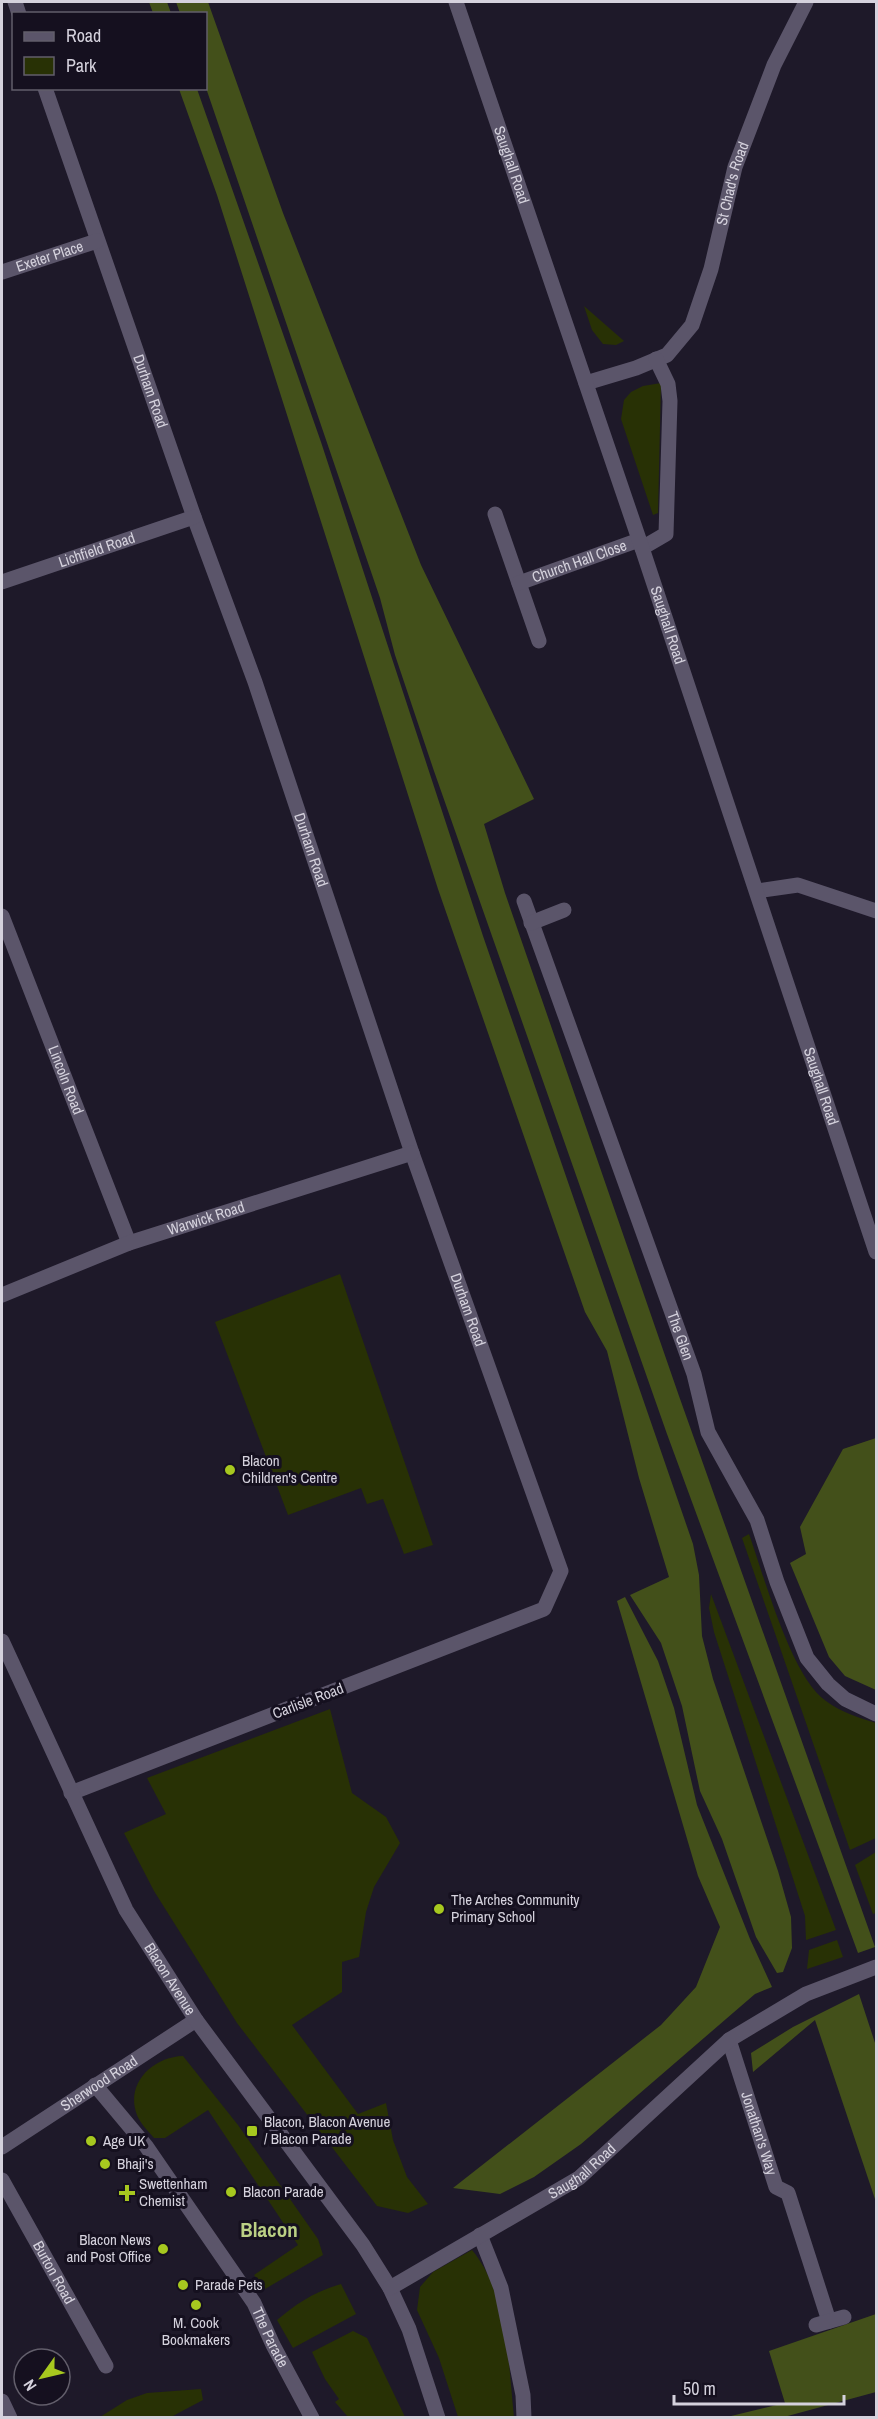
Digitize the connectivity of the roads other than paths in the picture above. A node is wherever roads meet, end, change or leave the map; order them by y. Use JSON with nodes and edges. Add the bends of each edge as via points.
{"nodes":[{"id":1,"x":456,"y":2,"type":"edge"},
{"id":2,"x":806,"y":2,"type":"edge"},
{"id":3,"x":46,"y":90,"type":"edge"},
{"id":4,"x":97,"y":241,"type":"junction"},
{"id":5,"x":2,"y":272,"type":"edge"},
{"id":6,"x":656,"y":359,"type":"junction"},
{"id":7,"x":586,"y":383,"type":"junction"},
{"id":8,"x":495,"y":514,"type":"dead end"},
{"id":9,"x":194,"y":517,"type":"junction"},
{"id":10,"x":641,"y":544,"type":"junction"},
{"id":11,"x":2,"y":582,"type":"edge"},
{"id":12,"x":519,"y":583,"type":"junction"},
{"id":13,"x":539,"y":641,"type":"dead end"},
{"id":14,"x":757,"y":891,"type":"junction"},
{"id":15,"x":524,"y":901,"type":"dead end"},
{"id":16,"x":564,"y":910,"type":"dead end"},
{"id":17,"x":876,"y":910,"type":"edge"},
{"id":18,"x":2,"y":916,"type":"edge"},
{"id":19,"x":531,"y":923,"type":"junction"},
{"id":20,"x":412,"y":1153,"type":"junction"},
{"id":21,"x":129,"y":1243,"type":"junction"},
{"id":22,"x":876,"y":1252,"type":"edge"},
{"id":23,"x":2,"y":1295,"type":"edge"},
{"id":24,"x":544,"y":1609,"type":"joint"},
{"id":25,"x":2,"y":1641,"type":"edge"},
{"id":26,"x":876,"y":1714,"type":"edge"},
{"id":27,"x":71,"y":1793,"type":"junction"},
{"id":28,"x":876,"y":1967,"type":"edge"},
{"id":29,"x":196,"y":2020,"type":"junction"},
{"id":30,"x":729,"y":2040,"type":"junction"},
{"id":31,"x":95,"y":2085,"type":"junction"},
{"id":32,"x":2,"y":2147,"type":"edge"},
{"id":33,"x":2,"y":2180,"type":"edge"},
{"id":34,"x":480,"y":2235,"type":"junction"},
{"id":35,"x":390,"y":2288,"type":"junction"},
{"id":36,"x":829,"y":2321,"type":"dead end"},
{"id":37,"x":106,"y":2366,"type":"dead end"},
{"id":38,"x":2,"y":2402,"type":"edge"},
{"id":39,"x":10,"y":2418,"type":"edge"},
{"id":40,"x":312,"y":2418,"type":"edge"},
{"id":41,"x":438,"y":2418,"type":"edge"},
{"id":42,"x":524,"y":2418,"type":"edge"}],
"edges":[{"from":1,"to":7,"type":"street","name":"Saughall Road"},
{"from":2,"to":6,"type":"street","name":"St Chad's Road","via":[[774,65],[735,167],[711,269],[692,325],[666,355]]},
{"from":3,"to":4,"type":"street","name":"Durham Road"},
{"from":4,"to":5,"type":"street","name":"Exeter Place"},
{"from":4,"to":9,"type":"street","name":"Durham Road"},
{"from":6,"to":7,"type":"street","name":"St Chad's Road"},
{"from":6,"to":10,"type":"street","via":[[668,384],[670,401],[666,534]]},
{"from":7,"to":10,"type":"street","name":"Saughall Road"},
{"from":8,"to":12,"type":"street","name":"Church Hall Close"},
{"from":9,"to":11,"type":"street","name":"Lichfield Road"},
{"from":9,"to":20,"type":"street","name":"Durham Road","via":[[255,682]]},
{"from":10,"to":12,"type":"street","name":"Church Hall Close"},
{"from":10,"to":14,"type":"street","name":"Saughall Road"},
{"from":12,"to":13,"type":"street","name":"Church Hall Close"},
{"from":14,"to":17,"type":"street","via":[[798,885]]},
{"from":14,"to":22,"type":"street","name":"Saughall Road"},
{"from":15,"to":19,"type":"street","name":"The Glen"},
{"from":16,"to":19,"type":"street"},
{"from":18,"to":21,"type":"street","name":"Lincoln Road"},
{"from":19,"to":26,"type":"street","name":"The Glen","via":[[694,1374],[708,1432],[758,1520],[807,1658],[845,1699]]},
{"from":20,"to":21,"type":"street","name":"Warwick Road"},
{"from":20,"to":24,"type":"street","name":"Durham Road","via":[[561,1572]]},
{"from":21,"to":23,"type":"street","name":"Warwick Road"},
{"from":24,"to":27,"type":"street","name":"Carlisle Road"},
{"from":25,"to":27,"type":"street","name":"Blacon Avenue"},
{"from":27,"to":29,"type":"street","name":"Blacon Avenue","via":[[126,1910]]},
{"from":28,"to":30,"type":"street","name":"Saughall Road","via":[[806,1994]]},
{"from":29,"to":31,"type":"street","name":"Sherwood Road"},
{"from":29,"to":35,"type":"street","name":"Blacon Avenue","via":[[363,2245]]},
{"from":30,"to":34,"type":"street","name":"Saughall Road","via":[[579,2178]]},
{"from":30,"to":36,"type":"street","name":"Jonathan's Way","via":[[776,2187],[788,2193]]},
{"from":31,"to":32,"type":"street","name":"Sherwood Road"},
{"from":31,"to":40,"type":"street","name":"The Parade","via":[[146,2146],[254,2303]]},
{"from":33,"to":37,"type":"street","name":"Burton Road"},
{"from":34,"to":35,"type":"street","name":"Saughall Road"},
{"from":34,"to":42,"type":"street","via":[[501,2288],[523,2395]]},
{"from":35,"to":41,"type":"street","via":[[409,2329]]},
{"from":38,"to":39,"type":"street"}]}
